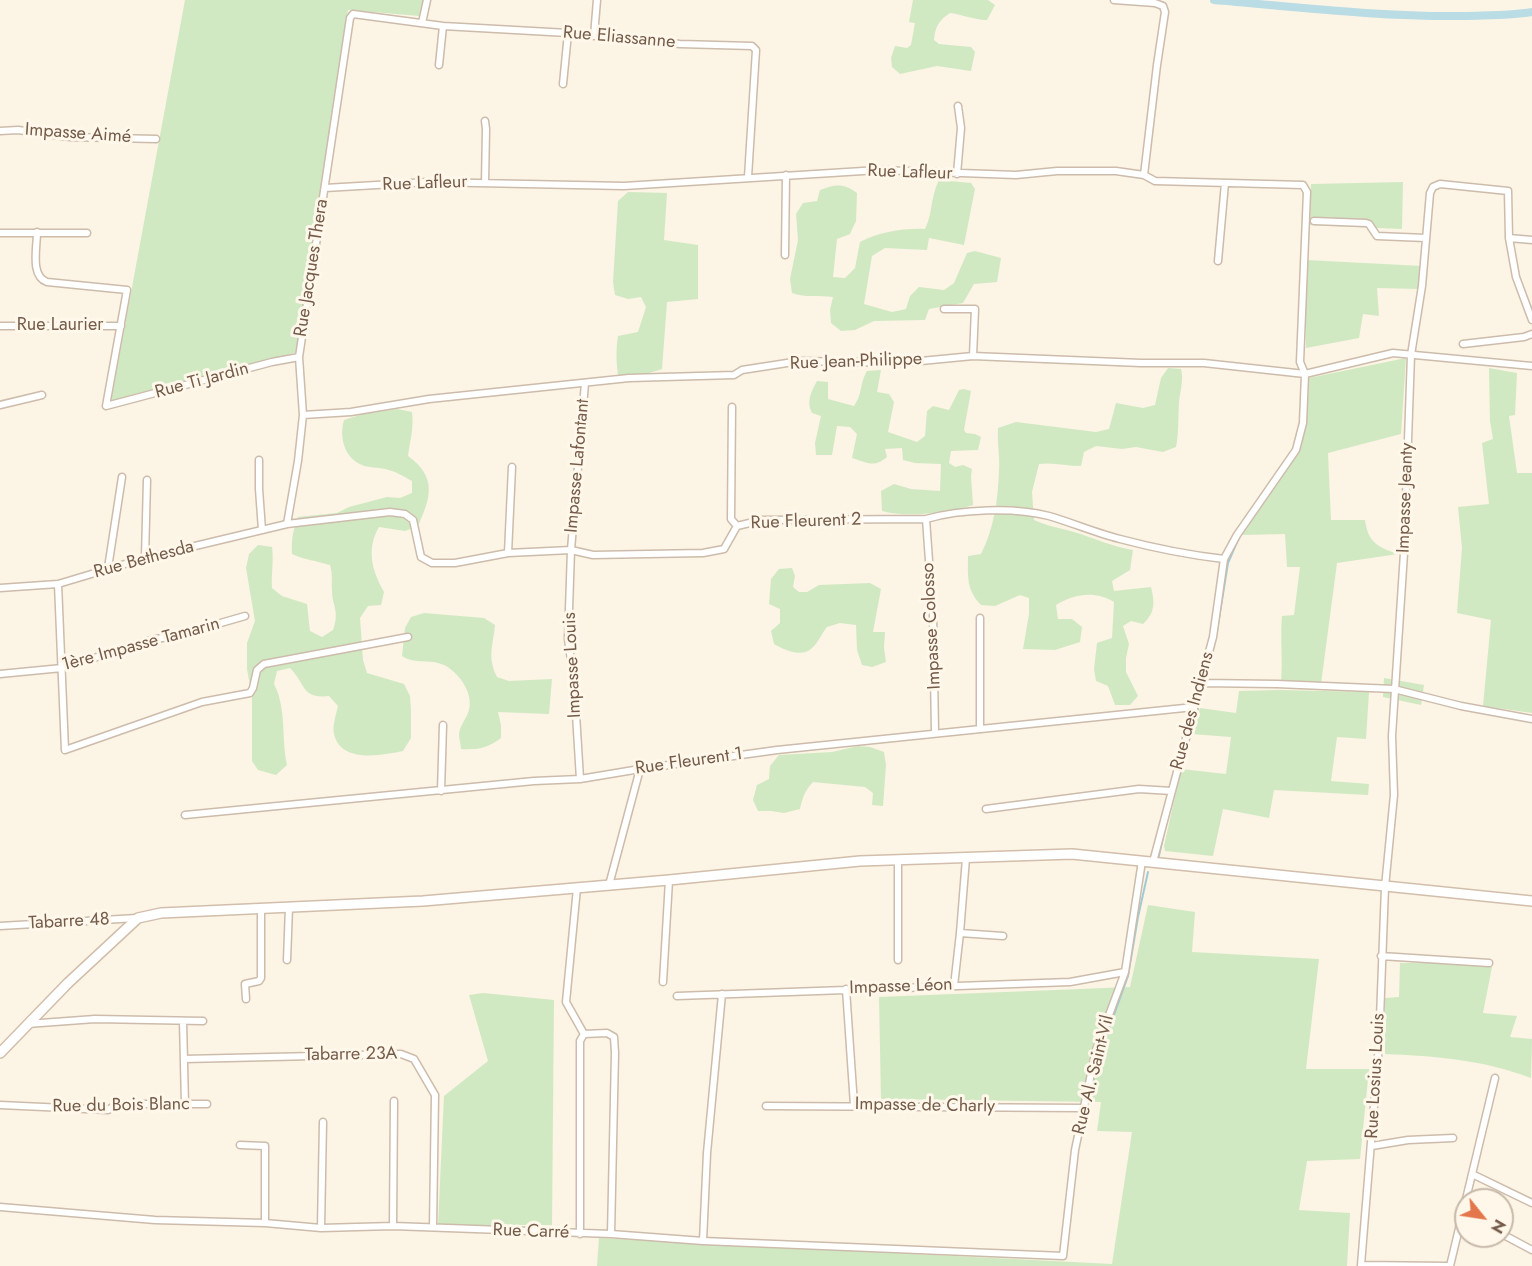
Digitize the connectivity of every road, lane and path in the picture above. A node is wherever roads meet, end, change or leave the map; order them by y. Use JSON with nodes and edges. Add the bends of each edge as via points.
{"nodes":[{"id":1,"x":427,"y":0,"type":"edge"},
{"id":2,"x":597,"y":0,"type":"edge"},
{"id":3,"x":1114,"y":0,"type":"edge"},
{"id":4,"x":353,"y":14,"type":"joint"},
{"id":5,"x":422,"y":22,"type":"junction"},
{"id":6,"x":442,"y":26,"type":"junction"},
{"id":7,"x":567,"y":33,"type":"junction"},
{"id":8,"x":594,"y":36,"type":"junction"},
{"id":9,"x":439,"y":65,"type":"dead end"},
{"id":10,"x":563,"y":84,"type":"dead end"},
{"id":11,"x":958,"y":106,"type":"dead end"},
{"id":12,"x":485,"y":121,"type":"dead end"},
{"id":13,"x":0,"y":130,"type":"edge"},
{"id":14,"x":156,"y":138,"type":"dead end"},
{"id":15,"x":957,"y":174,"type":"junction"},
{"id":16,"x":786,"y":175,"type":"junction"},
{"id":17,"x":1144,"y":175,"type":"junction"},
{"id":18,"x":748,"y":177,"type":"junction"},
{"id":19,"x":485,"y":183,"type":"junction"},
{"id":20,"x":1225,"y":183,"type":"junction"},
{"id":21,"x":325,"y":188,"type":"junction"},
{"id":22,"x":1314,"y":221,"type":"dead end"},
{"id":23,"x":37,"y":232,"type":"junction"},
{"id":24,"x":0,"y":233,"type":"edge"},
{"id":25,"x":87,"y":234,"type":"dead end"},
{"id":26,"x":1426,"y":238,"type":"junction"},
{"id":27,"x":1509,"y":238,"type":"junction"},
{"id":28,"x":1532,"y":240,"type":"edge"},
{"id":29,"x":785,"y":255,"type":"dead end"},
{"id":30,"x":1218,"y":261,"type":"dead end"},
{"id":31,"x":944,"y":309,"type":"dead end"},
{"id":32,"x":1532,"y":320,"type":"edge"},
{"id":33,"x":0,"y":326,"type":"edge"},
{"id":34,"x":121,"y":326,"type":"junction"},
{"id":35,"x":1532,"y":333,"type":"edge"},
{"id":36,"x":1463,"y":344,"type":"dead end"},
{"id":37,"x":1411,"y":355,"type":"junction"},
{"id":38,"x":973,"y":356,"type":"junction"},
{"id":39,"x":298,"y":357,"type":"junction"},
{"id":40,"x":1532,"y":366,"type":"edge"},
{"id":41,"x":1305,"y":374,"type":"junction"},
{"id":42,"x":585,"y":383,"type":"junction"},
{"id":43,"x":42,"y":395,"type":"dead end"},
{"id":44,"x":0,"y":405,"type":"edge"},
{"id":45,"x":732,"y":407,"type":"dead end"},
{"id":46,"x":303,"y":416,"type":"junction"},
{"id":47,"x":260,"y":460,"type":"dead end"},
{"id":48,"x":512,"y":467,"type":"dead end"},
{"id":49,"x":122,"y":477,"type":"dead end"},
{"id":50,"x":147,"y":480,"type":"dead end"},
{"id":51,"x":926,"y":519,"type":"junction"},
{"id":52,"x":287,"y":524,"type":"junction"},
{"id":53,"x":737,"y":526,"type":"junction"},
{"id":54,"x":262,"y":531,"type":"junction"},
{"id":55,"x":571,"y":550,"type":"junction"},
{"id":56,"x":508,"y":553,"type":"junction"},
{"id":57,"x":145,"y":558,"type":"junction"},
{"id":58,"x":1224,"y":559,"type":"junction"},
{"id":59,"x":108,"y":568,"type":"junction"},
{"id":60,"x":58,"y":584,"type":"junction"},
{"id":61,"x":0,"y":588,"type":"edge"},
{"id":62,"x":245,"y":616,"type":"dead end"},
{"id":63,"x":980,"y":618,"type":"dead end"},
{"id":64,"x":408,"y":638,"type":"dead end"},
{"id":65,"x":62,"y":668,"type":"junction"},
{"id":66,"x":0,"y":674,"type":"edge"},
{"id":67,"x":1202,"y":683,"type":"junction"},
{"id":68,"x":1394,"y":689,"type":"junction"},
{"id":69,"x":1194,"y":708,"type":"junction"},
{"id":70,"x":1532,"y":719,"type":"edge"},
{"id":71,"x":443,"y":725,"type":"dead end"},
{"id":72,"x":980,"y":728,"type":"junction"},
{"id":73,"x":935,"y":732,"type":"junction"},
{"id":74,"x":640,"y":769,"type":"junction"},
{"id":75,"x":580,"y":779,"type":"junction"},
{"id":76,"x":441,"y":790,"type":"junction"},
{"id":77,"x":1172,"y":791,"type":"junction"},
{"id":78,"x":986,"y":809,"type":"dead end"},
{"id":79,"x":185,"y":815,"type":"dead end"},
{"id":80,"x":966,"y":858,"type":"junction"},
{"id":81,"x":898,"y":859,"type":"junction"},
{"id":82,"x":1142,"y":861,"type":"junction"},
{"id":83,"x":1153,"y":862,"type":"junction"},
{"id":84,"x":669,"y":880,"type":"junction"},
{"id":85,"x":609,"y":885,"type":"junction"},
{"id":86,"x":1385,"y":887,"type":"junction"},
{"id":87,"x":577,"y":888,"type":"junction"},
{"id":88,"x":1532,"y":901,"type":"edge"},
{"id":89,"x":289,"y":907,"type":"junction"},
{"id":90,"x":261,"y":909,"type":"junction"},
{"id":91,"x":138,"y":918,"type":"junction"},
{"id":92,"x":0,"y":926,"type":"edge"},
{"id":93,"x":960,"y":933,"type":"junction"},
{"id":94,"x":1003,"y":936,"type":"dead end"},
{"id":95,"x":1381,"y":956,"type":"junction"},
{"id":96,"x":287,"y":960,"type":"dead end"},
{"id":97,"x":898,"y":960,"type":"dead end"},
{"id":98,"x":1490,"y":963,"type":"dead end"},
{"id":99,"x":1125,"y":972,"type":"junction"},
{"id":100,"x":663,"y":982,"type":"dead end"},
{"id":101,"x":954,"y":986,"type":"junction"},
{"id":102,"x":846,"y":989,"type":"junction"},
{"id":103,"x":722,"y":994,"type":"junction"},
{"id":104,"x":677,"y":996,"type":"dead end"},
{"id":105,"x":246,"y":999,"type":"dead end"},
{"id":106,"x":183,"y":1021,"type":"junction"},
{"id":107,"x":204,"y":1021,"type":"dead end"},
{"id":108,"x":26,"y":1024,"type":"junction"},
{"id":109,"x":584,"y":1034,"type":"junction"},
{"id":110,"x":0,"y":1053,"type":"edge"},
{"id":111,"x":184,"y":1059,"type":"junction"},
{"id":112,"x":1495,"y":1078,"type":"dead end"},
{"id":113,"x":394,"y":1101,"type":"dead end"},
{"id":114,"x":207,"y":1104,"type":"dead end"},
{"id":115,"x":0,"y":1105,"type":"edge"},
{"id":116,"x":185,"y":1105,"type":"junction"},
{"id":117,"x":854,"y":1105,"type":"junction"},
{"id":118,"x":766,"y":1106,"type":"dead end"},
{"id":119,"x":1084,"y":1108,"type":"junction"},
{"id":120,"x":323,"y":1122,"type":"dead end"},
{"id":121,"x":1453,"y":1137,"type":"dead end"},
{"id":122,"x":240,"y":1145,"type":"dead end"},
{"id":123,"x":1372,"y":1146,"type":"junction"},
{"id":124,"x":1472,"y":1173,"type":"junction"},
{"id":125,"x":1469,"y":1188,"type":"edge"},
{"id":126,"x":1532,"y":1203,"type":"edge"},
{"id":127,"x":0,"y":1207,"type":"edge"},
{"id":128,"x":265,"y":1223,"type":"junction"},
{"id":129,"x":393,"y":1226,"type":"junction"},
{"id":130,"x":433,"y":1227,"type":"junction"},
{"id":131,"x":321,"y":1228,"type":"junction"},
{"id":132,"x":580,"y":1234,"type":"junction"},
{"id":133,"x":610,"y":1234,"type":"junction"},
{"id":134,"x":1514,"y":1240,"type":"edge"},
{"id":135,"x":703,"y":1241,"type":"junction"},
{"id":136,"x":1454,"y":1248,"type":"edge"},
{"id":137,"x":1532,"y":1250,"type":"edge"},
{"id":138,"x":1063,"y":1256,"type":"joint"},
{"id":139,"x":1361,"y":1265,"type":"edge"},
{"id":140,"x":1449,"y":1266,"type":"edge"}],
"edges":[{"from":1,"to":5,"type":"street"},
{"from":2,"to":8,"type":"street"},
{"from":3,"to":17,"type":"street","via":[[1155,3],[1166,12]]},
{"from":4,"to":5,"type":"street","name":"Rue Eliassanne"},
{"from":4,"to":21,"type":"street","name":"Rue Jacques Thera"},
{"from":5,"to":6,"type":"street","name":"Rue Eliassanne"},
{"from":6,"to":7,"type":"street","name":"Rue Eliassanne"},
{"from":6,"to":9,"type":"street"},
{"from":7,"to":8,"type":"street","name":"Rue Eliassanne"},
{"from":7,"to":10,"type":"street"},
{"from":8,"to":18,"type":"street","name":"Rue Eliassanne","via":[[754,47]]},
{"from":11,"to":15,"type":"street","via":[[962,128]]},
{"from":12,"to":19,"type":"street"},
{"from":13,"to":14,"type":"street","name":"Impasse Aimé","via":[[70,137]]},
{"from":15,"to":16,"type":"street","name":"Rue Lafleur","via":[[879,170]]},
{"from":15,"to":17,"type":"street","name":"Rue Lafleur","via":[[1084,170]]},
{"from":16,"to":18,"type":"street","name":"Rue Lafleur"},
{"from":16,"to":29,"type":"street"},
{"from":17,"to":20,"type":"street","name":"Rue Lafleur","via":[[1155,181]]},
{"from":18,"to":19,"type":"street","name":"Rue Lafleur","via":[[624,186]]},
{"from":19,"to":21,"type":"street","name":"Rue Lafleur"},
{"from":20,"to":30,"type":"street"},
{"from":20,"to":41,"type":"street","name":"Rue Lafleur","via":[[1303,185],[1307,192],[1300,362]]},
{"from":21,"to":39,"type":"street","name":"Rue Jacques Thera"},
{"from":22,"to":26,"type":"street","via":[[1366,223],[1377,236]]},
{"from":23,"to":24,"type":"street"},
{"from":23,"to":25,"type":"street"},
{"from":23,"to":34,"type":"street","via":[[36,273],[41,280],[128,290]]},
{"from":26,"to":27,"type":"street","name":"Impasse Jeanty","via":[[1430,193],[1440,184],[1508,191]]},
{"from":26,"to":37,"type":"street","name":"Impasse Jeanty"},
{"from":27,"to":28,"type":"street"},
{"from":27,"to":32,"type":"street","via":[[1516,277]]},
{"from":31,"to":38,"type":"street","via":[[975,309]]},
{"from":33,"to":34,"type":"street","name":"Rue Laurier"},
{"from":34,"to":39,"type":"street","name":"Rue Ti Jardin","via":[[106,406]]},
{"from":35,"to":36,"type":"street"},
{"from":37,"to":40,"type":"street","name":"Rue Jean-Philippe"},
{"from":37,"to":41,"type":"street","name":"Rue Jean-Philippe","via":[[1393,353]]},
{"from":37,"to":68,"type":"street","name":"Impasse Jeanty","via":[[1404,553]]},
{"from":38,"to":41,"type":"street","name":"Rue Jean-Philippe","via":[[1204,363]]},
{"from":38,"to":42,"type":"street","name":"Rue Jean-Philippe","via":[[900,363],[800,361],[742,370],[734,375]]},
{"from":39,"to":46,"type":"street","name":"Rue Jacques Thera"},
{"from":41,"to":58,"type":"street","via":[[1303,423],[1296,450]]},
{"from":42,"to":46,"type":"street","name":"Rue Jean-Philippe"},
{"from":42,"to":55,"type":"street","name":"Impasse Lafontant"},
{"from":43,"to":44,"type":"street"},
{"from":45,"to":53,"type":"street","via":[[731,519]]},
{"from":46,"to":52,"type":"street","name":"Rue Jacques Thera"},
{"from":47,"to":54,"type":"street"},
{"from":48,"to":56,"type":"street"},
{"from":49,"to":59,"type":"street"},
{"from":50,"to":57,"type":"street"},
{"from":51,"to":53,"type":"street","name":"Rue Fleurent 2","via":[[762,520]]},
{"from":51,"to":58,"type":"street","name":"Rue Fleurent 2","via":[[993,510],[1047,515],[1119,539]]},
{"from":51,"to":73,"type":"street","name":"Impasse Colosso"},
{"from":52,"to":54,"type":"street","name":"Rue Bethesda"},
{"from":52,"to":56,"type":"street","name":"Rue Fleurent 2","via":[[390,512],[405,514],[413,520],[420,557],[432,563],[455,563]]},
{"from":53,"to":55,"type":"street","name":"Rue Fleurent 2","via":[[724,549],[703,553],[593,555]]},
{"from":54,"to":57,"type":"street","name":"Rue Bethesda"},
{"from":55,"to":56,"type":"street","name":"Rue Fleurent 2"},
{"from":55,"to":75,"type":"street","name":"Impasse Louis","via":[[568,639]]},
{"from":57,"to":59,"type":"street","name":"Rue Bethesda"},
{"from":58,"to":67,"type":"street","name":"Rue des Indiens"},
{"from":59,"to":60,"type":"street","name":"Rue Bethesda"},
{"from":60,"to":61,"type":"street","name":"Rue Bethesda"},
{"from":60,"to":65,"type":"street"},
{"from":62,"to":65,"type":"street","name":"1ère Impasse Tamarin"},
{"from":63,"to":72,"type":"street"},
{"from":64,"to":65,"type":"street","via":[[264,664],[257,670],[249,693],[202,702],[65,750]]},
{"from":65,"to":66,"type":"street","name":"1ère Impasse Tamarin"},
{"from":67,"to":68,"type":"street"},
{"from":67,"to":69,"type":"street","name":"Rue des Indiens"},
{"from":68,"to":70,"type":"street"},
{"from":68,"to":86,"type":"street","name":"Impasse Jeanty","via":[[1394,795]]},
{"from":69,"to":72,"type":"street","name":"Rue Fleurent 1"},
{"from":69,"to":77,"type":"street","name":"Rue des Indiens"},
{"from":71,"to":76,"type":"street"},
{"from":72,"to":73,"type":"street","name":"Rue Fleurent 1"},
{"from":73,"to":74,"type":"street","name":"Rue Fleurent 1"},
{"from":74,"to":75,"type":"street","name":"Rue Fleurent 1"},
{"from":74,"to":85,"type":"street"},
{"from":75,"to":76,"type":"street","name":"Rue Fleurent 1"},
{"from":76,"to":79,"type":"street","name":"Rue Fleurent 1"},
{"from":77,"to":78,"type":"street","via":[[1139,789]]},
{"from":77,"to":83,"type":"street","name":"Rue des Indiens"},
{"from":80,"to":81,"type":"main road"},
{"from":80,"to":82,"type":"main road","via":[[1072,854]]},
{"from":80,"to":93,"type":"street"},
{"from":81,"to":84,"type":"main road"},
{"from":81,"to":97,"type":"street"},
{"from":82,"to":83,"type":"main road"},
{"from":82,"to":99,"type":"street","name":"Rue Al. Saint-Vil"},
{"from":83,"to":86,"type":"main road"},
{"from":84,"to":85,"type":"main road"},
{"from":84,"to":100,"type":"street"},
{"from":85,"to":87,"type":"main road"},
{"from":86,"to":88,"type":"main road"},
{"from":86,"to":95,"type":"street","name":"Rue Losius Louis"},
{"from":87,"to":89,"type":"main road"},
{"from":87,"to":109,"type":"street","via":[[566,1002]]},
{"from":89,"to":90,"type":"main road"},
{"from":89,"to":96,"type":"street"},
{"from":90,"to":91,"type":"main road","via":[[161,913]]},
{"from":90,"to":105,"type":"street","via":[[261,978],[245,984]]},
{"from":91,"to":92,"type":"street","name":"Tabarre 48"},
{"from":91,"to":108,"type":"main road"},
{"from":93,"to":94,"type":"street"},
{"from":93,"to":101,"type":"street"},
{"from":95,"to":98,"type":"street"},
{"from":95,"to":123,"type":"street","name":"Rue Losius Louis"},
{"from":99,"to":101,"type":"street","name":"Impasse Léon","via":[[1070,982]]},
{"from":99,"to":119,"type":"street","name":"Rue Al. Saint-Vil","via":[[1096,1050]]},
{"from":101,"to":102,"type":"street","name":"Impasse Léon"},
{"from":102,"to":103,"type":"street","name":"Impasse Léon"},
{"from":102,"to":117,"type":"street"},
{"from":103,"to":104,"type":"street","name":"Impasse Léon"},
{"from":103,"to":135,"type":"street"},
{"from":106,"to":107,"type":"street"},
{"from":106,"to":108,"type":"street","via":[[95,1019]]},
{"from":106,"to":111,"type":"street"},
{"from":108,"to":110,"type":"main road"},
{"from":109,"to":132,"type":"street","via":[[580,1041]]},
{"from":109,"to":133,"type":"street","via":[[608,1033],[614,1037]]},
{"from":111,"to":116,"type":"street"},
{"from":111,"to":130,"type":"street","name":"Tabarre 23A","via":[[400,1054],[414,1059],[435,1095]]},
{"from":112,"to":124,"type":"street"},
{"from":113,"to":129,"type":"street"},
{"from":114,"to":116,"type":"street","name":"Rue du Bois Blanc"},
{"from":115,"to":116,"type":"street","name":"Rue du Bois Blanc","via":[[103,1110],[117,1104]]},
{"from":117,"to":118,"type":"street","name":"Impasse de Charly"},
{"from":117,"to":119,"type":"street","name":"Impasse de Charly"},
{"from":119,"to":138,"type":"street","name":"Rue Al. Saint-Vil","via":[[1075,1150]]},
{"from":120,"to":131,"type":"street"},
{"from":121,"to":123,"type":"street"},
{"from":122,"to":128,"type":"street","via":[[265,1146]]},
{"from":123,"to":139,"type":"street","name":"Rue Losius Louis"},
{"from":124,"to":125,"type":"street"},
{"from":124,"to":126,"type":"street"},
{"from":127,"to":128,"type":"street","name":"Rue Carré","via":[[155,1220]]},
{"from":128,"to":131,"type":"street","name":"Rue Carré"},
{"from":129,"to":130,"type":"street","name":"Rue Carré"},
{"from":129,"to":131,"type":"street","name":"Rue Carré"},
{"from":130,"to":132,"type":"street","name":"Rue Carré"},
{"from":132,"to":133,"type":"street","name":"Rue Carré"},
{"from":133,"to":135,"type":"street","name":"Rue Carré"},
{"from":134,"to":137,"type":"street"},
{"from":135,"to":138,"type":"street","name":"Rue Carré"},
{"from":136,"to":140,"type":"street"},
{"from":139,"to":140,"type":"street"}]}
